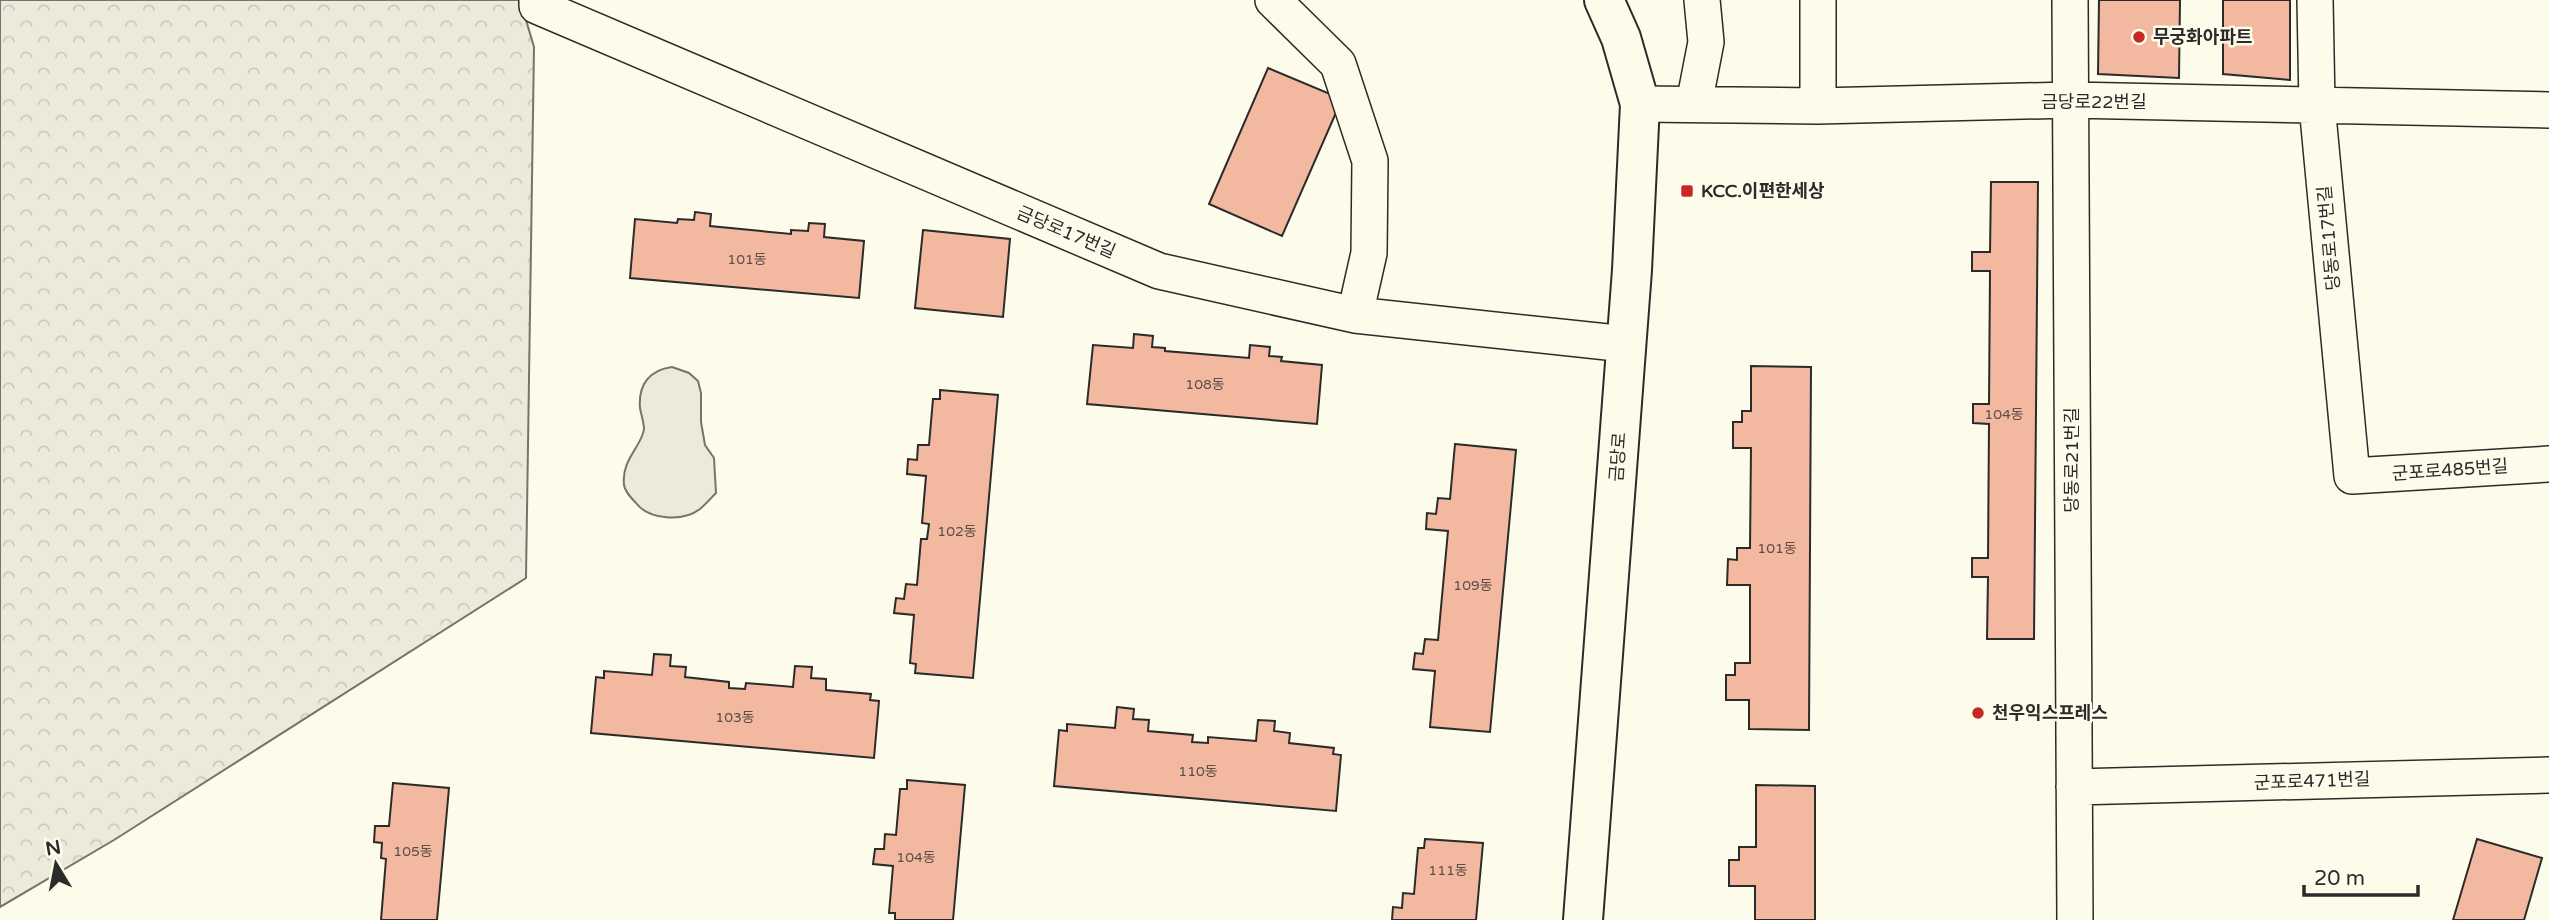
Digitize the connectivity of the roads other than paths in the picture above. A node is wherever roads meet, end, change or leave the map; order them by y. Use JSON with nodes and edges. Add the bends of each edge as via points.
{"nodes":[{"id":1,"x":1273,"y":0,"type":"edge"},
{"id":2,"x":1604,"y":0,"type":"edge"},
{"id":3,"x":1702,"y":0,"type":"edge"},
{"id":4,"x":1818,"y":0,"type":"edge"},
{"id":5,"x":2070,"y":0,"type":"edge"},
{"id":6,"x":2315,"y":0,"type":"edge"},
{"id":7,"x":537,"y":3,"type":"edge"},
{"id":8,"x":2070,"y":100,"type":"junction"},
{"id":9,"x":1640,"y":104,"type":"junction"},
{"id":10,"x":1694,"y":104,"type":"junction"},
{"id":11,"x":2317,"y":105,"type":"junction"},
{"id":12,"x":1818,"y":106,"type":"junction"},
{"id":13,"x":2549,"y":110,"type":"edge"},
{"id":14,"x":1355,"y":316,"type":"junction"},
{"id":15,"x":1626,"y":344,"type":"junction"},
{"id":16,"x":2549,"y":464,"type":"edge"},
{"id":17,"x":2352,"y":477,"type":"joint"},
{"id":18,"x":2549,"y":775,"type":"edge"},
{"id":19,"x":2074,"y":787,"type":"junction"},
{"id":20,"x":1583,"y":920,"type":"edge"},
{"id":21,"x":2075,"y":920,"type":"edge"}],
"edges":[{"from":1,"to":14,"type":"street","via":[[1338,64],[1370,161],[1369,253]]},
{"from":2,"to":9,"type":"street","name":"금당로","via":[[1621,38]]},
{"from":3,"to":10,"type":"street","via":[[1706,42]]},
{"from":4,"to":12,"type":"street"},
{"from":5,"to":8,"type":"street","name":"당동로21번길"},
{"from":6,"to":11,"type":"street","name":"당동로17번길"},
{"from":7,"to":14,"type":"street","name":"금당로17번길","via":[[1159,271]]},
{"from":8,"to":11,"type":"street","name":"금당로22번길"},
{"from":8,"to":12,"type":"street","name":"금당로22번길"},
{"from":8,"to":19,"type":"street","name":"당동로21번길"},
{"from":9,"to":10,"type":"street","name":"금당로22번길"},
{"from":9,"to":15,"type":"street","name":"금당로"},
{"from":10,"to":12,"type":"street","name":"금당로22번길"},
{"from":11,"to":13,"type":"street","name":"금당로22번길"},
{"from":11,"to":17,"type":"street","name":"당동로17번길"},
{"from":14,"to":15,"type":"street","name":"금당로17번길"},
{"from":15,"to":20,"type":"street","name":"금당로"},
{"from":16,"to":17,"type":"street","name":"군포로485번길"},
{"from":18,"to":19,"type":"street","name":"군포로471번길"},
{"from":19,"to":21,"type":"street","name":"당동로21번길"}]}
